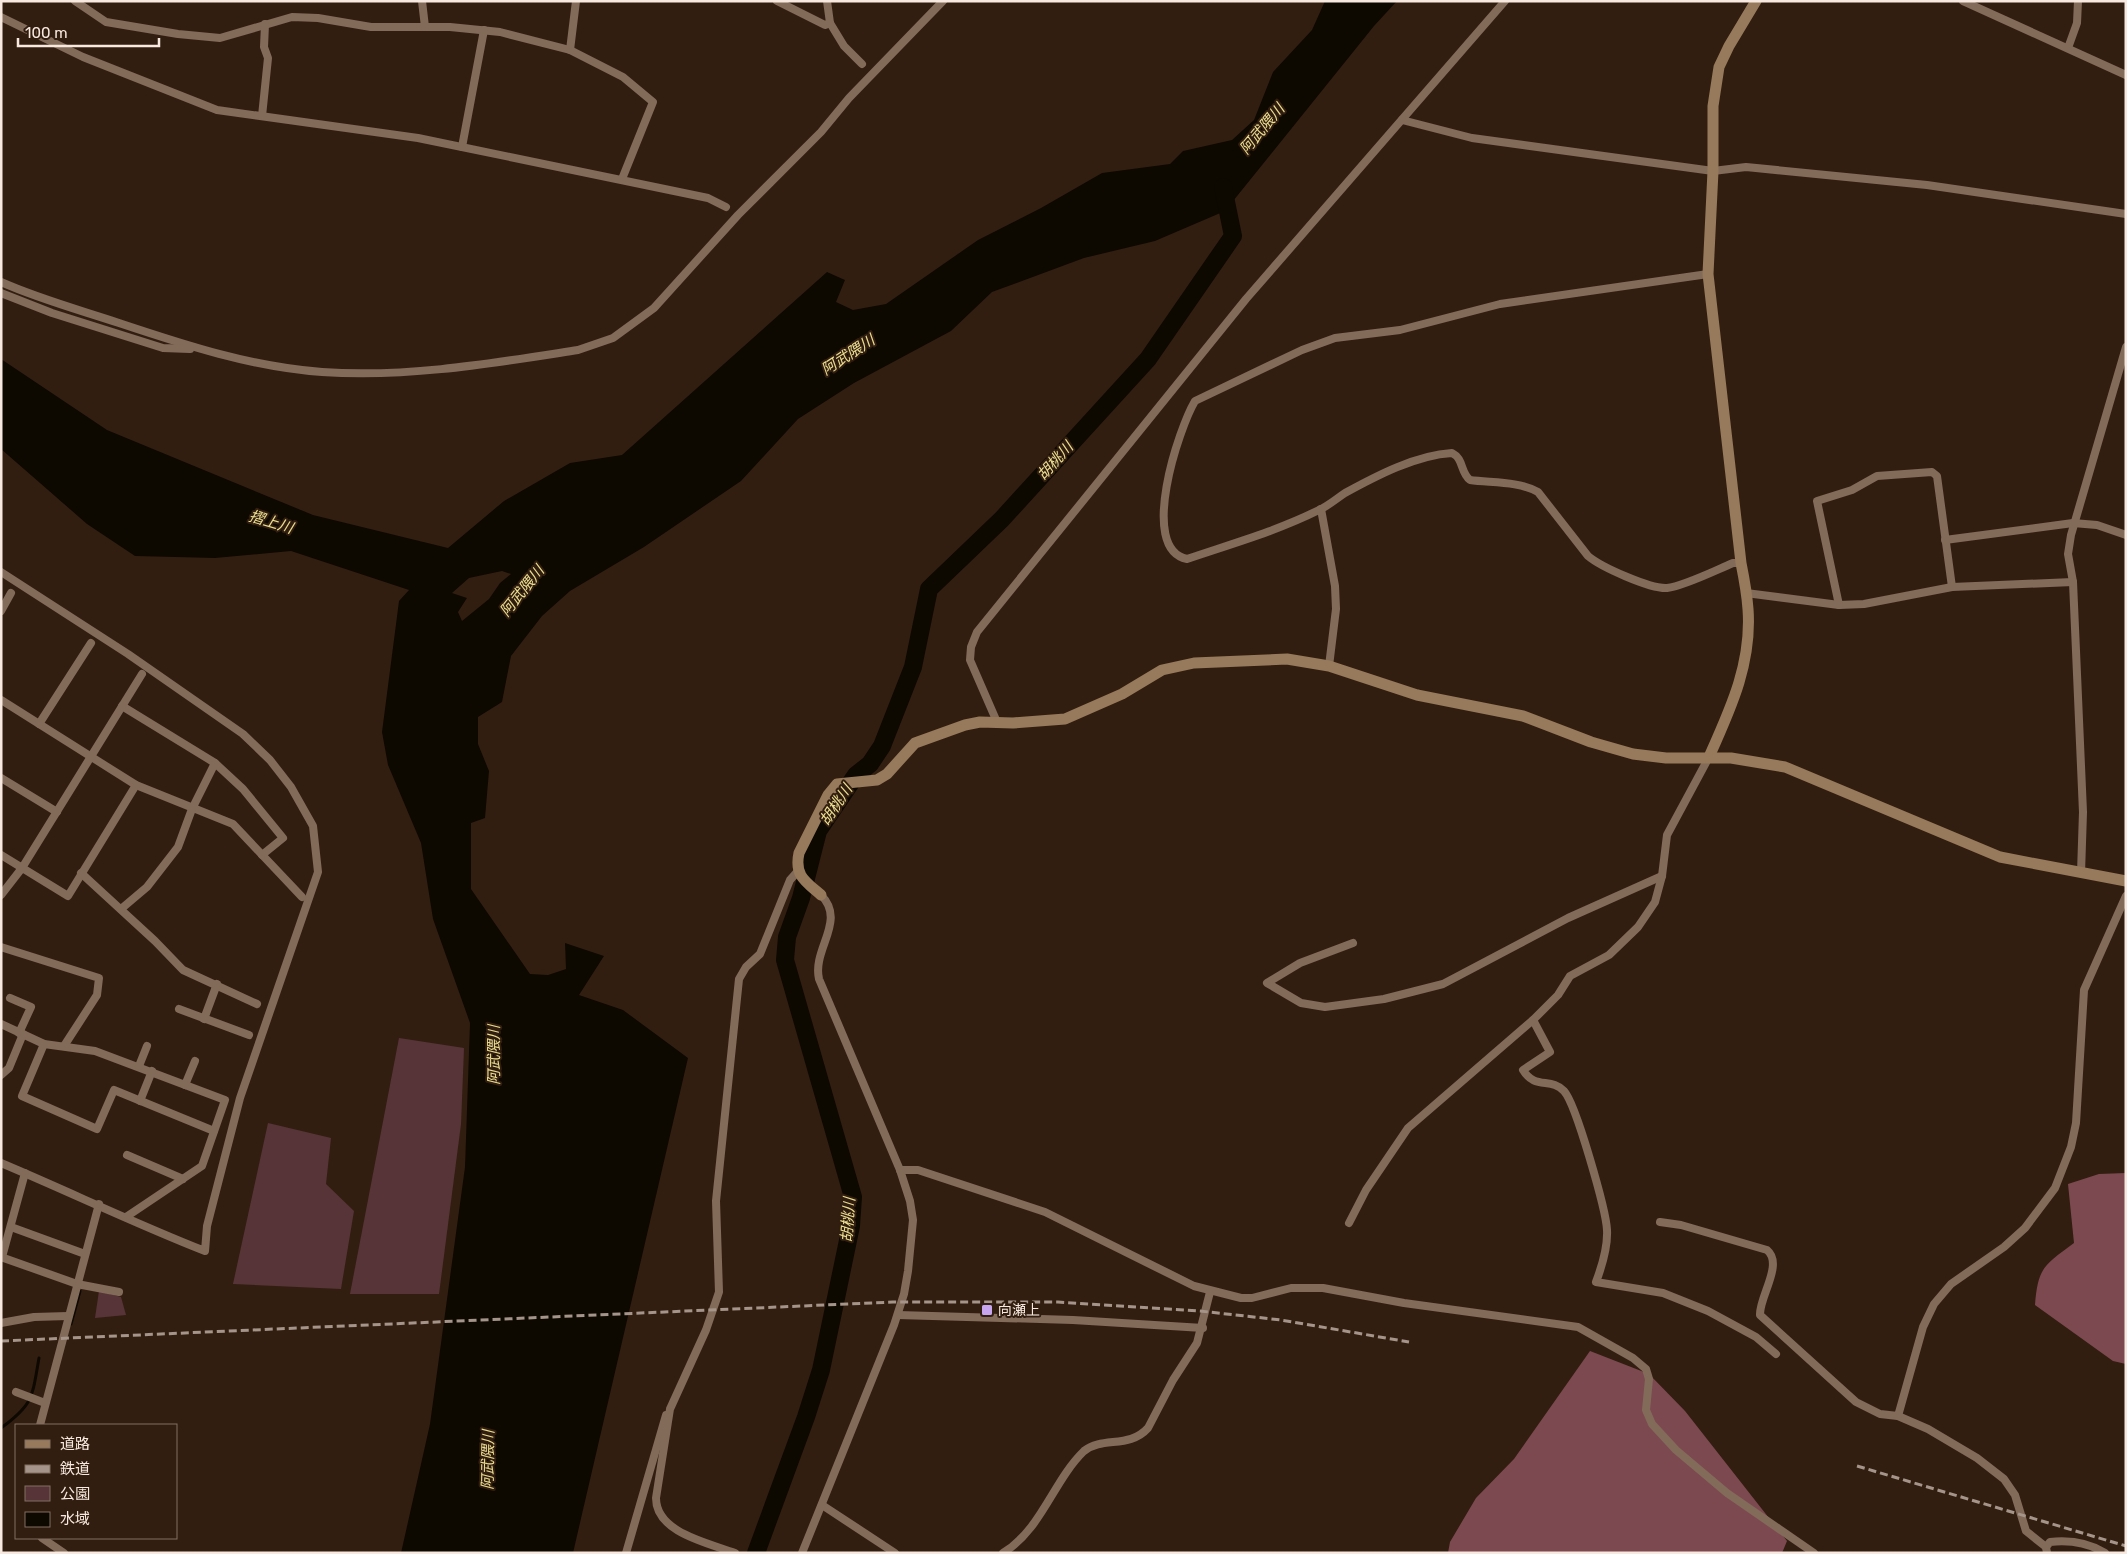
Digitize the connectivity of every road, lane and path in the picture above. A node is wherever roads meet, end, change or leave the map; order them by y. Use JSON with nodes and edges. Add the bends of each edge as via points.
{"nodes":[{"id":1,"x":76,"y":1,"type":"edge"},
{"id":2,"x":422,"y":1,"type":"edge"},
{"id":3,"x":576,"y":1,"type":"edge"},
{"id":4,"x":777,"y":1,"type":"edge"},
{"id":5,"x":827,"y":1,"type":"edge"},
{"id":6,"x":943,"y":1,"type":"edge"},
{"id":7,"x":1505,"y":1,"type":"edge"},
{"id":8,"x":1756,"y":1,"type":"edge"},
{"id":9,"x":1963,"y":1,"type":"edge"},
{"id":10,"x":2078,"y":1,"type":"edge"},
{"id":11,"x":1,"y":17,"type":"edge"},
{"id":12,"x":830,"y":23,"type":"junction"},
{"id":13,"x":265,"y":24,"type":"junction"},
{"id":14,"x":425,"y":27,"type":"junction"},
{"id":15,"x":484,"y":30,"type":"junction"},
{"id":16,"x":2068,"y":48,"type":"junction"},
{"id":17,"x":570,"y":50,"type":"junction"},
{"id":18,"x":862,"y":64,"type":"dead end"},
{"id":19,"x":2126,"y":75,"type":"edge"},
{"id":20,"x":262,"y":116,"type":"junction"},
{"id":21,"x":1402,"y":120,"type":"junction"},
{"id":22,"x":462,"y":147,"type":"junction"},
{"id":23,"x":1713,"y":171,"type":"junction"},
{"id":24,"x":622,"y":179,"type":"junction"},
{"id":25,"x":726,"y":207,"type":"dead end"},
{"id":26,"x":2126,"y":214,"type":"edge"},
{"id":27,"x":1708,"y":274,"type":"junction"},
{"id":28,"x":1,"y":282,"type":"edge"},
{"id":29,"x":1,"y":293,"type":"edge"},
{"id":30,"x":2126,"y":347,"type":"edge"},
{"id":31,"x":199,"y":349,"type":"junction"},
{"id":32,"x":1321,"y":509,"type":"junction"},
{"id":33,"x":2073,"y":523,"type":"junction"},
{"id":34,"x":2126,"y":535,"type":"edge"},
{"id":35,"x":1945,"y":540,"type":"junction"},
{"id":36,"x":1741,"y":563,"type":"junction"},
{"id":37,"x":1,"y":572,"type":"edge"},
{"id":38,"x":2073,"y":582,"type":"junction"},
{"id":39,"x":1952,"y":587,"type":"junction"},
{"id":40,"x":12,"y":593,"type":"dead end"},
{"id":41,"x":1746,"y":593,"type":"junction"},
{"id":42,"x":1839,"y":605,"type":"junction"},
{"id":43,"x":1,"y":611,"type":"edge"},
{"id":44,"x":91,"y":643,"type":"dead end"},
{"id":45,"x":1329,"y":666,"type":"junction"},
{"id":46,"x":142,"y":674,"type":"dead end"},
{"id":47,"x":1,"y":700,"type":"edge"},
{"id":48,"x":122,"y":706,"type":"junction"},
{"id":49,"x":997,"y":722,"type":"junction"},
{"id":50,"x":39,"y":724,"type":"junction"},
{"id":51,"x":92,"y":756,"type":"junction"},
{"id":52,"x":1709,"y":756,"type":"junction"},
{"id":53,"x":215,"y":763,"type":"junction"},
{"id":54,"x":1,"y":778,"type":"edge"},
{"id":55,"x":136,"y":785,"type":"junction"},
{"id":56,"x":192,"y":809,"type":"junction"},
{"id":57,"x":57,"y":812,"type":"junction"},
{"id":58,"x":1,"y":855,"type":"edge"},
{"id":59,"x":262,"y":855,"type":"junction"},
{"id":60,"x":22,"y":868,"type":"junction"},
{"id":61,"x":81,"y":873,"type":"junction"},
{"id":62,"x":2082,"y":873,"type":"junction"},
{"id":63,"x":800,"y":874,"type":"junction"},
{"id":64,"x":1662,"y":876,"type":"junction"},
{"id":65,"x":2126,"y":881,"type":"edge"},
{"id":66,"x":816,"y":892,"type":"joint"},
{"id":67,"x":1,"y":895,"type":"edge"},
{"id":68,"x":2126,"y":896,"type":"edge"},
{"id":69,"x":302,"y":897,"type":"dead end"},
{"id":70,"x":121,"y":909,"type":"junction"},
{"id":71,"x":1353,"y":943,"type":"dead end"},
{"id":72,"x":1,"y":947,"type":"edge"},
{"id":73,"x":217,"y":984,"type":"junction"},
{"id":74,"x":10,"y":998,"type":"dead end"},
{"id":75,"x":257,"y":1004,"type":"dead end"},
{"id":76,"x":179,"y":1009,"type":"dead end"},
{"id":77,"x":204,"y":1019,"type":"junction"},
{"id":78,"x":1533,"y":1020,"type":"junction"},
{"id":79,"x":1,"y":1024,"type":"edge"},
{"id":80,"x":21,"y":1033,"type":"junction"},
{"id":81,"x":249,"y":1035,"type":"dead end"},
{"id":82,"x":44,"y":1044,"type":"junction"},
{"id":83,"x":64,"y":1046,"type":"junction"},
{"id":84,"x":147,"y":1046,"type":"dead end"},
{"id":85,"x":195,"y":1061,"type":"dead end"},
{"id":86,"x":139,"y":1066,"type":"junction"},
{"id":87,"x":152,"y":1071,"type":"junction"},
{"id":88,"x":1,"y":1075,"type":"edge"},
{"id":89,"x":185,"y":1084,"type":"junction"},
{"id":90,"x":140,"y":1101,"type":"junction"},
{"id":91,"x":214,"y":1130,"type":"junction"},
{"id":92,"x":127,"y":1155,"type":"dead end"},
{"id":93,"x":1,"y":1162,"type":"edge"},
{"id":94,"x":900,"y":1170,"type":"junction"},
{"id":95,"x":25,"y":1173,"type":"junction"},
{"id":96,"x":182,"y":1179,"type":"junction"},
{"id":97,"x":99,"y":1204,"type":"junction"},
{"id":98,"x":126,"y":1216,"type":"junction"},
{"id":99,"x":1660,"y":1222,"type":"dead end"},
{"id":100,"x":1349,"y":1223,"type":"dead end"},
{"id":101,"x":11,"y":1227,"type":"junction"},
{"id":102,"x":85,"y":1254,"type":"junction"},
{"id":103,"x":2,"y":1257,"type":"edge"},
{"id":104,"x":77,"y":1284,"type":"junction"},
{"id":105,"x":119,"y":1292,"type":"dead end"},
{"id":106,"x":1210,"y":1292,"type":"junction"},
{"id":107,"x":898,"y":1315,"type":"junction"},
{"id":108,"x":68,"y":1316,"type":"junction"},
{"id":109,"x":1,"y":1323,"type":"edge"},
{"id":110,"x":1203,"y":1328,"type":"junction"},
{"id":111,"x":1776,"y":1354,"type":"dead end"},
{"id":112,"x":16,"y":1392,"type":"dead end"},
{"id":113,"x":45,"y":1403,"type":"junction"},
{"id":114,"x":670,"y":1409,"type":"junction"},
{"id":115,"x":1898,"y":1416,"type":"junction"},
{"id":116,"x":40,"y":1424,"type":"edge"},
{"id":117,"x":822,"y":1505,"type":"junction"},
{"id":118,"x":43,"y":1539,"type":"edge"},
{"id":119,"x":2046,"y":1550,"type":"edge"},
{"id":120,"x":64,"y":1553,"type":"edge"},
{"id":121,"x":626,"y":1553,"type":"edge"},
{"id":122,"x":736,"y":1553,"type":"edge"},
{"id":123,"x":795,"y":1553,"type":"edge"},
{"id":124,"x":800,"y":1553,"type":"edge"},
{"id":125,"x":895,"y":1553,"type":"edge"},
{"id":126,"x":1003,"y":1553,"type":"edge"},
{"id":127,"x":1814,"y":1553,"type":"edge"},
{"id":128,"x":2105,"y":1553,"type":"edge"}],
"edges":[{"from":1,"to":13,"type":"street","via":[[106,22],[178,34],[224,38]]},
{"from":2,"to":14,"type":"street"},
{"from":3,"to":17,"type":"street"},
{"from":4,"to":12,"type":"street","via":[[825,25]]},
{"from":5,"to":12,"type":"street"},
{"from":6,"to":31,"type":"street","via":[[849,98],[821,132],[738,215],[654,308],[613,338],[578,350],[423,371],[322,372],[254,362]]},
{"from":7,"to":21,"type":"street"},
{"from":8,"to":23,"type":"street","via":[[1719,67],[1713,106]]},
{"from":9,"to":16,"type":"street"},
{"from":10,"to":16,"type":"street","via":[[2077,23]]},
{"from":11,"to":20,"type":"street","via":[[84,56],[206,106]]},
{"from":12,"to":18,"type":"street","via":[[844,46]]},
{"from":13,"to":14,"type":"street","via":[[292,17],[371,26]]},
{"from":13,"to":20,"type":"street","via":[[264,47],[268,58]]},
{"from":14,"to":15,"type":"street"},
{"from":15,"to":17,"type":"street","via":[[517,35]]},
{"from":15,"to":22,"type":"street"},
{"from":16,"to":19,"type":"street"},
{"from":17,"to":24,"type":"street","via":[[624,77],[653,102]]},
{"from":20,"to":22,"type":"street"},
{"from":21,"to":23,"type":"street","via":[[1472,138]]},
{"from":21,"to":49,"type":"street","via":[[1246,299],[977,632],[970,660]]},
{"from":22,"to":24,"type":"street"},
{"from":23,"to":26,"type":"street","via":[[1746,167],[1927,185]]},
{"from":23,"to":27,"type":"street"},
{"from":24,"to":25,"type":"street","via":[[708,198]]},
{"from":27,"to":32,"type":"street","via":[[1500,304],[1400,330],[1335,338],[1302,350],[1195,401],[1174,447],[1163,515],[1166,536],[1178,556],[1186,559],[1271,531]]},
{"from":27,"to":36,"type":"street"},
{"from":28,"to":31,"type":"street"},
{"from":29,"to":31,"type":"street","via":[[52,313],[163,348]]},
{"from":30,"to":33,"type":"street"},
{"from":32,"to":36,"type":"street","via":[[1354,488],[1403,466],[1452,453],[1459,458],[1463,472],[1470,480],[1505,483],[1538,492],[1588,556],[1634,579],[1666,588],[1733,563]]},
{"from":32,"to":45,"type":"street","via":[[1335,586],[1336,609]]},
{"from":33,"to":34,"type":"street","via":[[2097,525]]},
{"from":33,"to":35,"type":"street"},
{"from":33,"to":38,"type":"street","via":[[2068,554]]},
{"from":35,"to":39,"type":"street"},
{"from":35,"to":42,"type":"street","via":[[1937,476],[1932,472],[1877,476],[1852,490],[1817,501]]},
{"from":36,"to":41,"type":"street"},
{"from":37,"to":98,"type":"street","via":[[79,620],[243,734],[270,760],[299,800],[313,826],[317,846],[318,872],[240,1098],[207,1226],[205,1251]]},
{"from":38,"to":39,"type":"street"},
{"from":38,"to":62,"type":"street","via":[[2083,812]]},
{"from":39,"to":42,"type":"street","via":[[1880,602]]},
{"from":40,"to":43,"type":"street"},
{"from":41,"to":42,"type":"street"},
{"from":41,"to":52,"type":"street","via":[[1749,627],[1743,672],[1736,698]]},
{"from":44,"to":50,"type":"street"},
{"from":45,"to":49,"type":"street","via":[[1273,659],[1194,663],[1162,670],[1122,694],[1065,719]]},
{"from":45,"to":52,"type":"street","via":[[1417,695],[1523,716],[1633,754],[1666,758]]},
{"from":46,"to":48,"type":"street"},
{"from":47,"to":50,"type":"street"},
{"from":48,"to":51,"type":"street"},
{"from":48,"to":53,"type":"street"},
{"from":49,"to":63,"type":"street","via":[[965,725],[915,743],[887,774],[877,780],[838,784],[828,795],[799,854]]},
{"from":50,"to":51,"type":"street"},
{"from":51,"to":55,"type":"street"},
{"from":51,"to":57,"type":"street"},
{"from":52,"to":62,"type":"street","via":[[1786,767],[1976,849],[2017,861]]},
{"from":52,"to":64,"type":"street","via":[[1667,835]]},
{"from":53,"to":56,"type":"street"},
{"from":53,"to":59,"type":"street","via":[[243,789],[283,838]]},
{"from":54,"to":57,"type":"street"},
{"from":55,"to":56,"type":"street"},
{"from":55,"to":61,"type":"street"},
{"from":56,"to":59,"type":"street","via":[[233,824]]},
{"from":56,"to":70,"type":"street","via":[[178,847],[147,887]]},
{"from":57,"to":60,"type":"street"},
{"from":58,"to":60,"type":"street"},
{"from":59,"to":69,"type":"street"},
{"from":60,"to":61,"type":"street","via":[[68,896]]},
{"from":60,"to":67,"type":"street"},
{"from":61,"to":70,"type":"street"},
{"from":62,"to":65,"type":"street"},
{"from":63,"to":66,"type":"street"},
{"from":63,"to":114,"type":"street","via":[[790,880],[760,954],[746,967],[739,980],[716,1201],[719,1292]]},
{"from":64,"to":71,"type":"street","via":[[1568,918],[1443,984],[1384,1000],[1325,1007],[1300,1002],[1267,983],[1300,963]]},
{"from":64,"to":78,"type":"street","via":[[1655,902],[1638,927],[1609,955],[1570,976],[1558,995]]},
{"from":66,"to":94,"type":"street","via":[[827,902],[831,918],[818,961],[819,979]]},
{"from":68,"to":115,"type":"street","via":[[2084,990],[2076,1123],[2071,1147],[2055,1188],[2026,1228],[1951,1284],[1934,1304],[1923,1327]]},
{"from":70,"to":73,"type":"street","via":[[183,970]]},
{"from":72,"to":83,"type":"street","via":[[98,978],[97,995]]},
{"from":73,"to":75,"type":"street"},
{"from":73,"to":77,"type":"street"},
{"from":74,"to":80,"type":"street","via":[[31,1007]]},
{"from":76,"to":77,"type":"street"},
{"from":77,"to":81,"type":"street"},
{"from":78,"to":100,"type":"street","via":[[1408,1128],[1370,1183]]},
{"from":78,"to":111,"type":"street","via":[[1550,1052],[1523,1070],[1527,1078],[1538,1084],[1556,1084],[1565,1092],[1575,1112],[1599,1195],[1607,1238],[1596,1282],[1663,1293],[1708,1311],[1756,1337]]},
{"from":79,"to":80,"type":"street"},
{"from":80,"to":82,"type":"street"},
{"from":80,"to":88,"type":"street","via":[[9,1068]]},
{"from":82,"to":83,"type":"street"},
{"from":82,"to":90,"type":"street","via":[[22,1096],[97,1129],[114,1090]]},
{"from":83,"to":86,"type":"street","via":[[95,1051]]},
{"from":84,"to":86,"type":"street"},
{"from":85,"to":89,"type":"street"},
{"from":86,"to":87,"type":"street"},
{"from":87,"to":89,"type":"street"},
{"from":87,"to":90,"type":"street"},
{"from":89,"to":91,"type":"street","via":[[225,1100]]},
{"from":90,"to":91,"type":"street"},
{"from":91,"to":96,"type":"street","via":[[202,1166]]},
{"from":92,"to":96,"type":"street"},
{"from":93,"to":95,"type":"street"},
{"from":94,"to":106,"type":"street","via":[[918,1170],[1045,1212]]},
{"from":94,"to":107,"type":"street","via":[[913,1220],[908,1271]]},
{"from":95,"to":97,"type":"street"},
{"from":95,"to":101,"type":"street"},
{"from":96,"to":98,"type":"street"},
{"from":97,"to":98,"type":"street"},
{"from":97,"to":102,"type":"street"},
{"from":99,"to":115,"type":"street","via":[[1706,1232],[1771,1254],[1774,1263],[1760,1315],[1856,1402],[1880,1414]]},
{"from":101,"to":102,"type":"street"},
{"from":101,"to":103,"type":"street"},
{"from":102,"to":104,"type":"street"},
{"from":103,"to":104,"type":"street"},
{"from":104,"to":105,"type":"street"},
{"from":104,"to":108,"type":"street"},
{"from":106,"to":110,"type":"street"},
{"from":106,"to":127,"type":"street","via":[[1252,1298],[1291,1288],[1323,1288],[1404,1303],[1578,1327],[1633,1358],[1646,1369],[1650,1379],[1646,1410],[1652,1424],[1676,1450],[1727,1493]]},
{"from":107,"to":110,"type":"street"},
{"from":107,"to":117,"type":"street"},
{"from":108,"to":109,"type":"street","via":[[34,1317]]},
{"from":108,"to":113,"type":"street"},
{"from":110,"to":126,"type":"street","via":[[1148,1428],[1128,1441],[1093,1446],[1084,1451],[1029,1528],[1016,1544]]},
{"from":112,"to":113,"type":"street"},
{"from":113,"to":116,"type":"street"},
{"from":114,"to":121,"type":"street","via":[[662,1424]]},
{"from":114,"to":122,"type":"street","via":[[656,1498],[658,1512],[661,1518],[680,1531]]},
{"from":115,"to":119,"type":"street","via":[[1949,1440],[2004,1479],[2015,1495],[2026,1531]]},
{"from":117,"to":124,"type":"street"},
{"from":117,"to":125,"type":"street"},
{"from":118,"to":120,"type":"street"},
{"from":119,"to":128,"type":"street","via":[[2050,1542],[2064,1540]]},
{"from":123,"to":124,"type":"street"}]}
